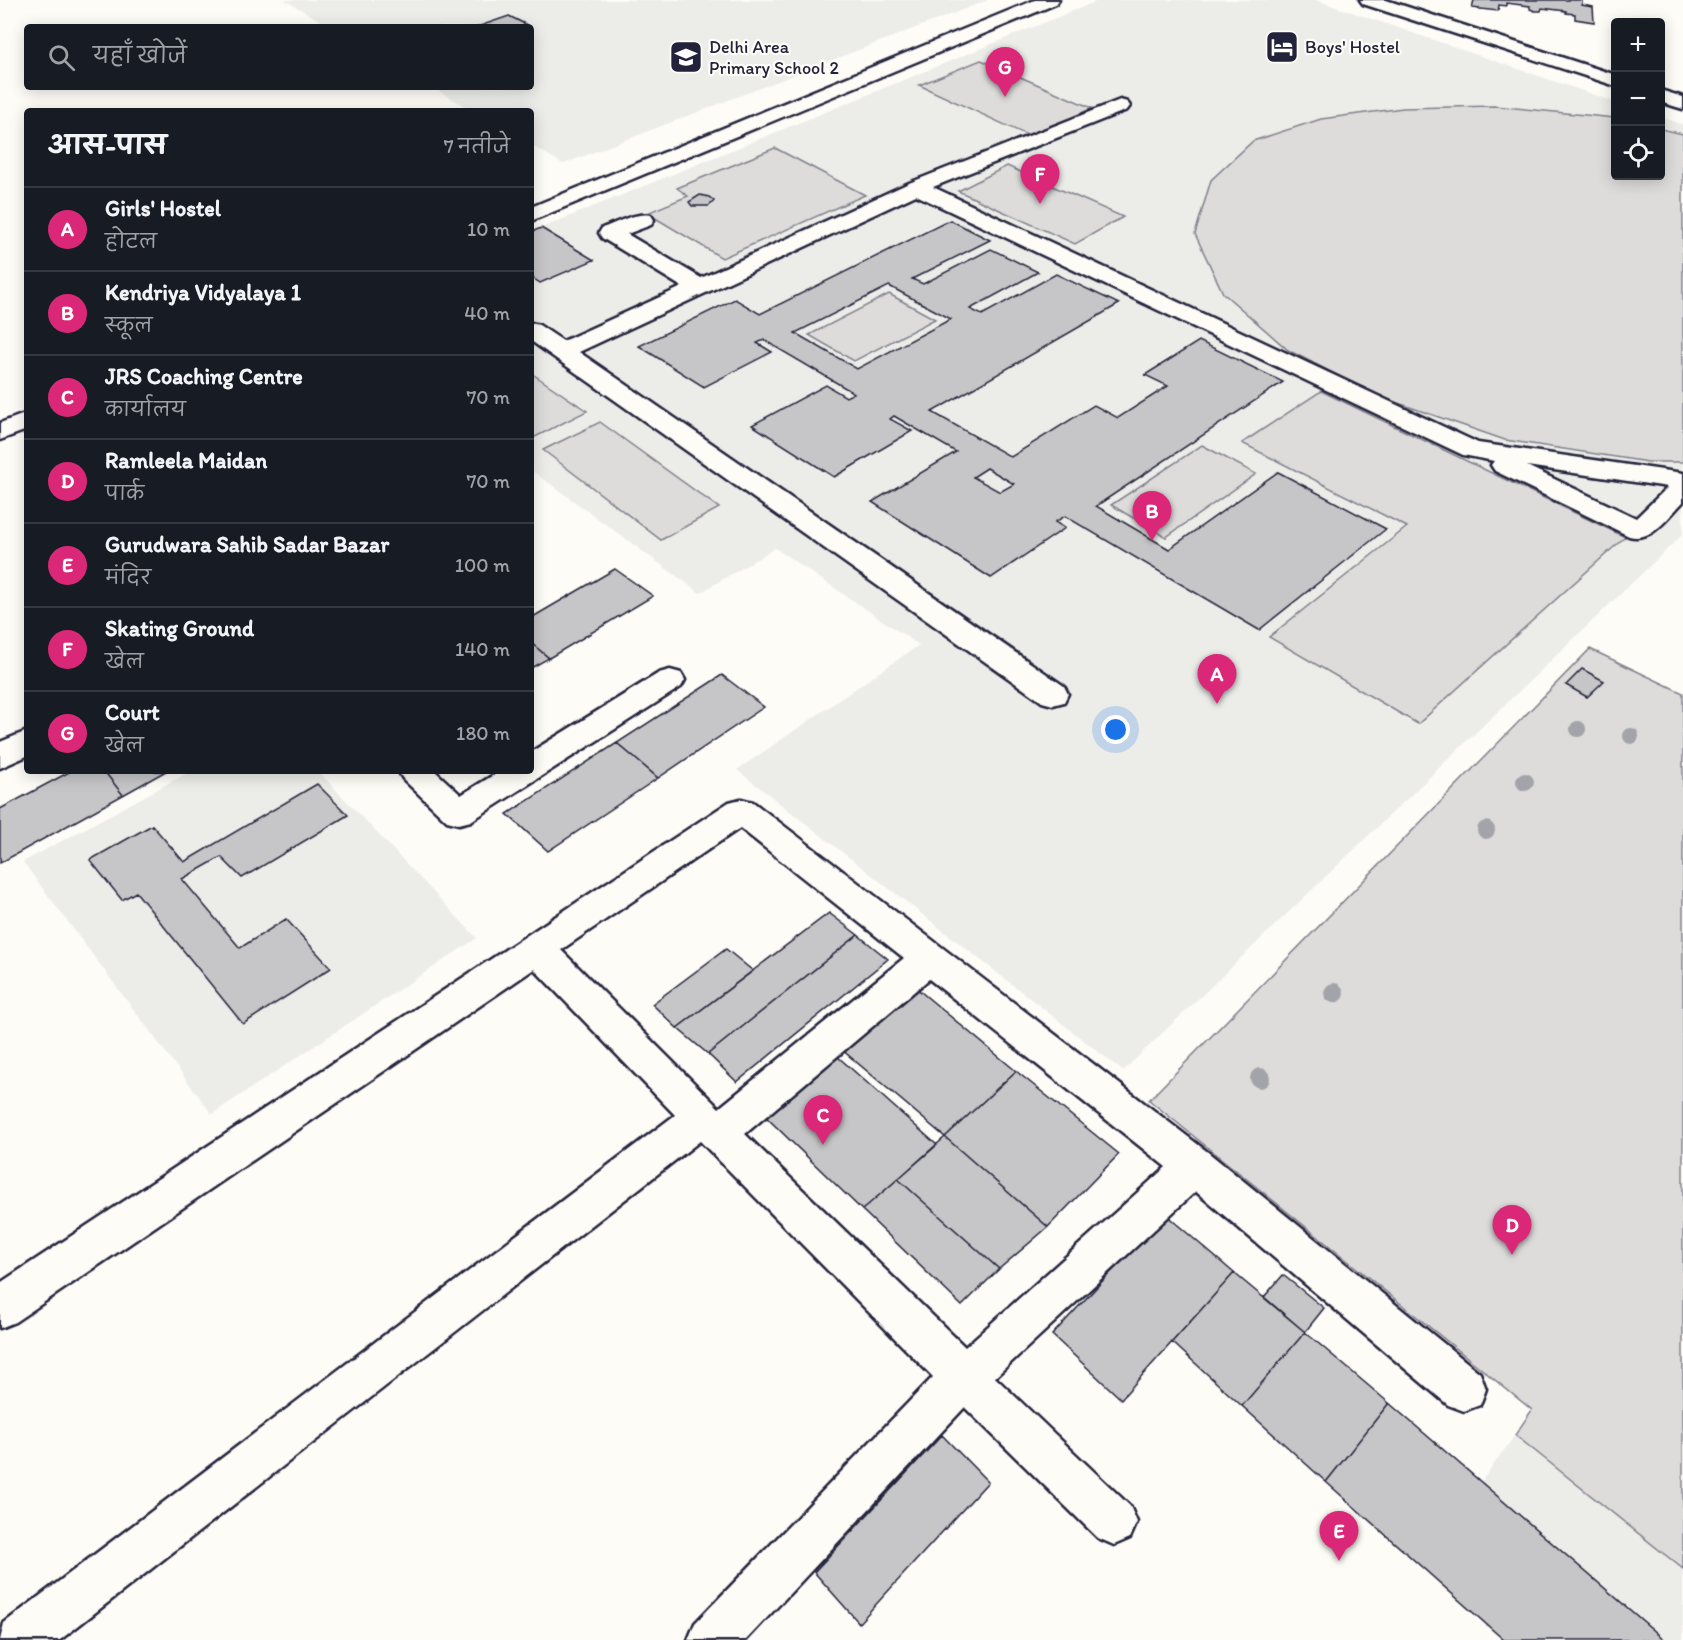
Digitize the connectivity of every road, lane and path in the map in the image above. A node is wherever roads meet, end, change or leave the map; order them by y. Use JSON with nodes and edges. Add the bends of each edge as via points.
{"nodes":[{"id":1,"x":1050,"y":0,"type":"edge"},
{"id":2,"x":1369,"y":0,"type":"edge"},
{"id":3,"x":1611,"y":79,"type":"edge"},
{"id":4,"x":1665,"y":98,"type":"edge"},
{"id":5,"x":1683,"y":103,"type":"edge"},
{"id":6,"x":1120,"y":106,"type":"dead end"},
{"id":7,"x":916,"y":187,"type":"junction"},
{"id":8,"x":534,"y":214,"type":"edge"},
{"id":9,"x":644,"y":220,"type":"dead end"},
{"id":10,"x":699,"y":287,"type":"junction"},
{"id":11,"x":534,"y":332,"type":"edge"},
{"id":12,"x":562,"y":351,"type":"junction"},
{"id":13,"x":24,"y":422,"type":"edge"},
{"id":14,"x":0,"y":432,"type":"edge"},
{"id":15,"x":1472,"y":450,"type":"junction"},
{"id":16,"x":1683,"y":481,"type":"edge"},
{"id":17,"x":1683,"y":487,"type":"edge"},
{"id":18,"x":670,"y":680,"type":"dead end"},
{"id":19,"x":1053,"y":694,"type":"dead end"},
{"id":20,"x":24,"y":744,"type":"edge"},
{"id":21,"x":0,"y":756,"type":"edge"},
{"id":22,"x":534,"y":766,"type":"edge"},
{"id":23,"x":417,"y":774,"type":"edge"},
{"id":24,"x":520,"y":774,"type":"edge"},
{"id":25,"x":536,"y":948,"type":"junction"},
{"id":26,"x":929,"y":957,"type":"junction"},
{"id":27,"x":710,"y":1125,"type":"junction"},
{"id":28,"x":1195,"y":1166,"type":"junction"},
{"id":29,"x":0,"y":1307,"type":"edge"},
{"id":30,"x":964,"y":1377,"type":"junction"},
{"id":31,"x":1464,"y":1389,"type":"dead end"},
{"id":32,"x":1114,"y":1522,"type":"dead end"},
{"id":33,"x":21,"y":1640,"type":"edge"},
{"id":34,"x":712,"y":1640,"type":"edge"}],
"edges":[{"from":1,"to":8,"type":"street"},
{"from":2,"to":3,"type":"street"},
{"from":4,"to":5,"type":"street"},
{"from":6,"to":7,"type":"street"},
{"from":7,"to":10,"type":"street"},
{"from":7,"to":15,"type":"street"},
{"from":9,"to":10,"type":"street","via":[[610,233]]},
{"from":10,"to":12,"type":"street"},
{"from":11,"to":12,"type":"street"},
{"from":12,"to":19,"type":"street"},
{"from":13,"to":14,"type":"street"},
{"from":15,"to":16,"type":"street"},
{"from":15,"to":17,"type":"street","via":[[1639,530]]},
{"from":18,"to":22,"type":"street"},
{"from":20,"to":21,"type":"street"},
{"from":23,"to":24,"type":"street","via":[[459,812]]},
{"from":25,"to":26,"type":"street","via":[[741,811]]},
{"from":25,"to":27,"type":"street"},
{"from":25,"to":29,"type":"street"},
{"from":26,"to":27,"type":"street"},
{"from":26,"to":28,"type":"street"},
{"from":27,"to":30,"type":"street"},
{"from":27,"to":33,"type":"street"},
{"from":28,"to":30,"type":"street"},
{"from":28,"to":31,"type":"street"},
{"from":30,"to":32,"type":"street"},
{"from":30,"to":34,"type":"street"}]}
